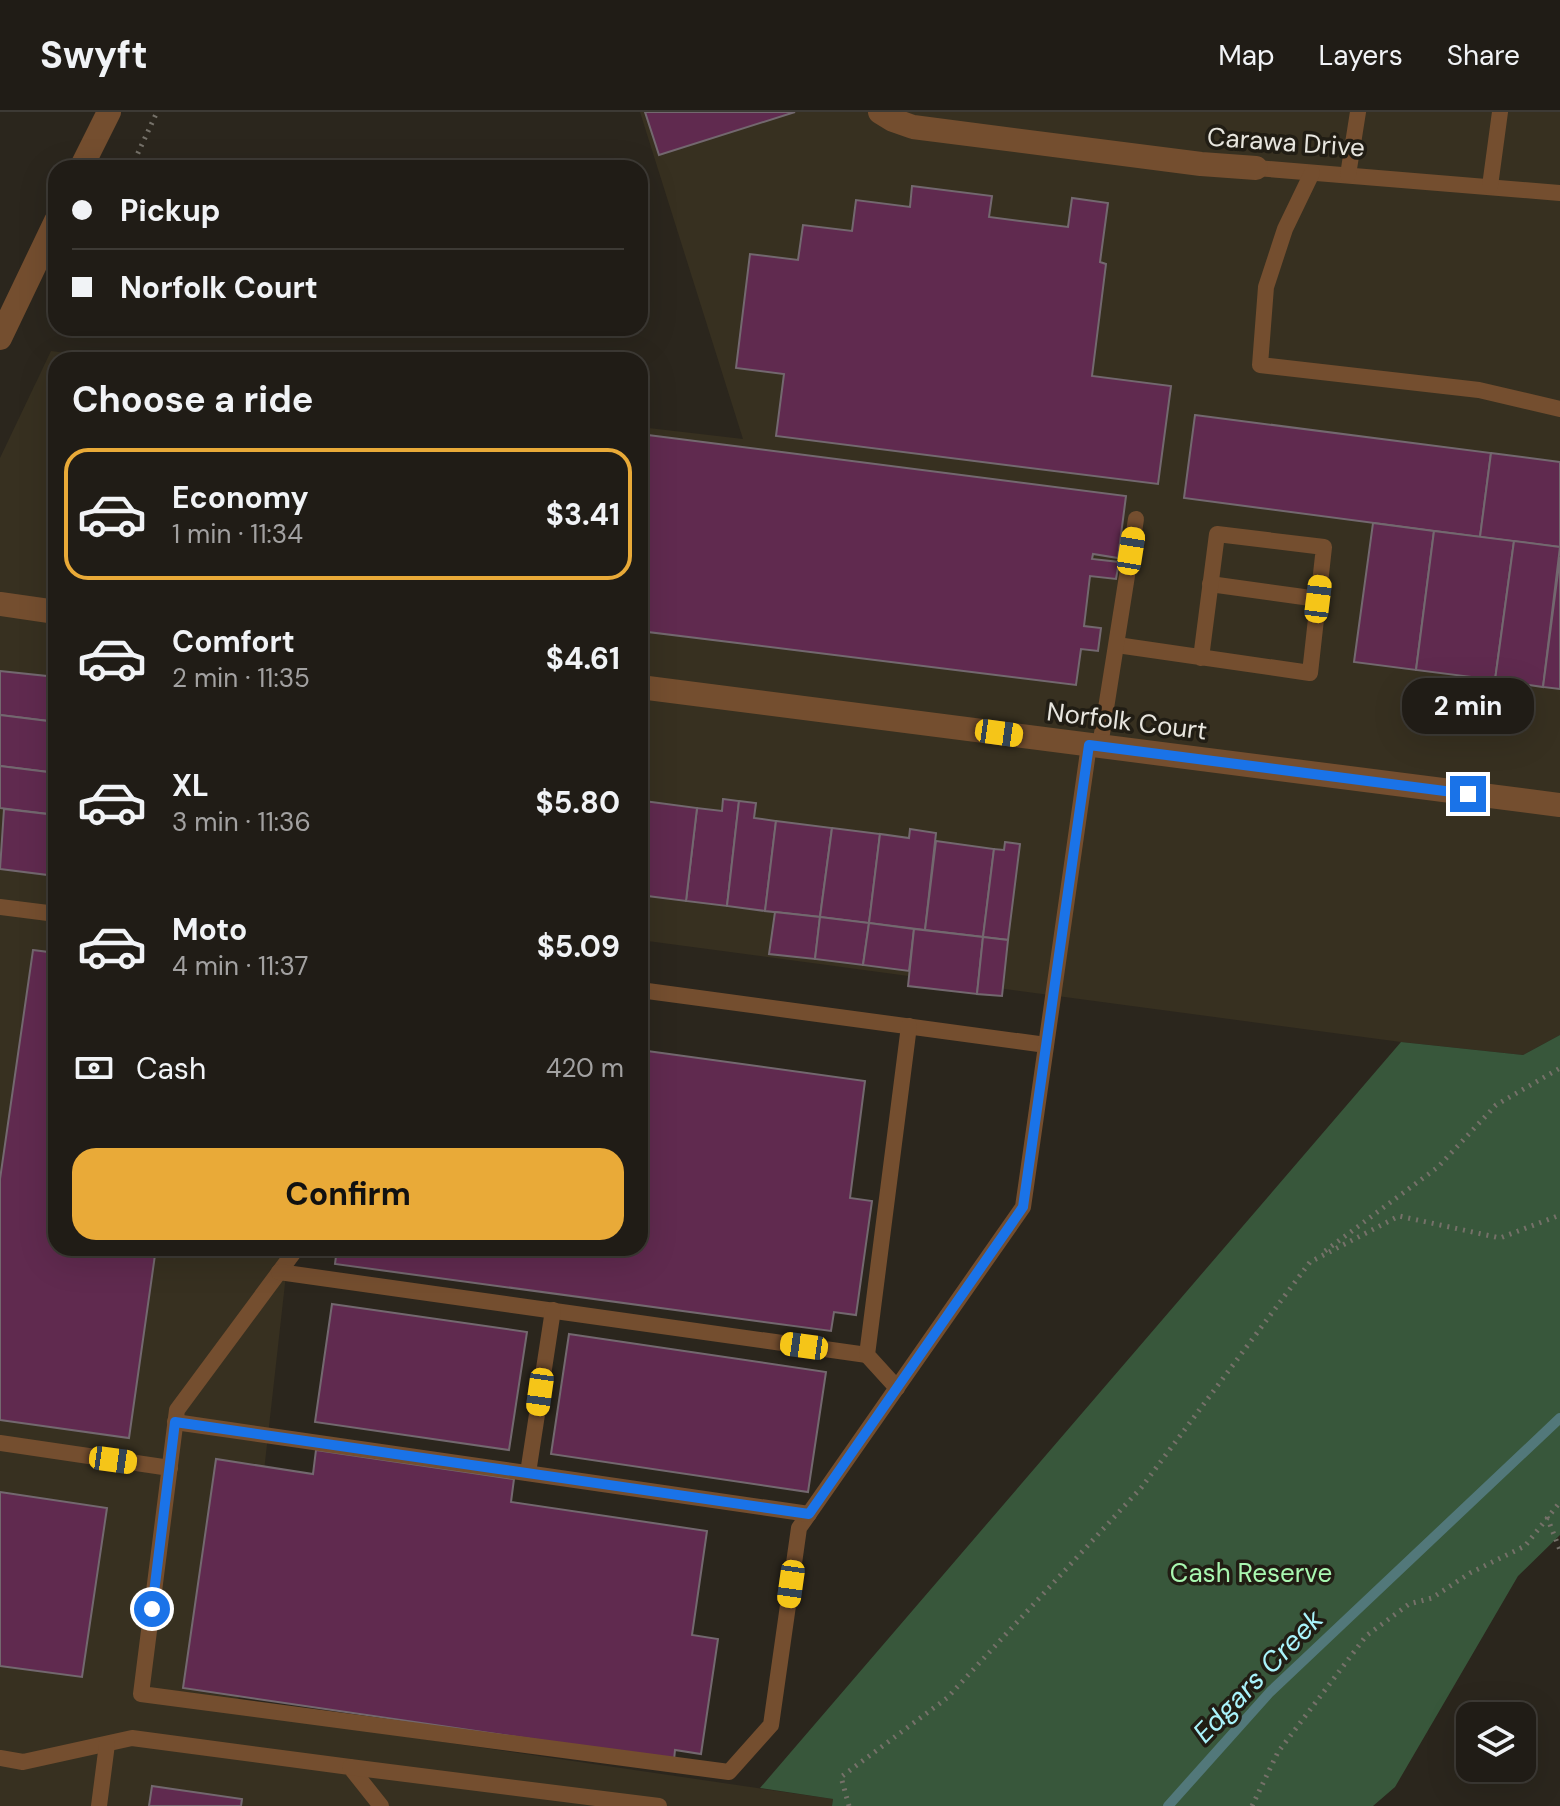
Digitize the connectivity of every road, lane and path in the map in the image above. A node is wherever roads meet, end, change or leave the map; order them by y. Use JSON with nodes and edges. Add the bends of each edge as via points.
{"nodes":[{"id":1,"x":109,"y":112,"type":"edge"},
{"id":2,"x":157,"y":112,"type":"edge"},
{"id":3,"x":880,"y":112,"type":"edge"},
{"id":4,"x":1358,"y":112,"type":"edge"},
{"id":5,"x":1500,"y":112,"type":"edge"},
{"id":6,"x":85,"y":160,"type":"edge"},
{"id":7,"x":135,"y":160,"type":"edge"},
{"id":8,"x":1256,"y":168,"type":"joint"},
{"id":9,"x":1312,"y":173,"type":"junction"},
{"id":10,"x":1348,"y":175,"type":"junction"},
{"id":11,"x":1490,"y":186,"type":"junction"},
{"id":12,"x":1560,"y":193,"type":"edge"},
{"id":13,"x":48,"y":238,"type":"edge"},
{"id":14,"x":0,"y":338,"type":"edge"},
{"id":15,"x":1560,"y":409,"type":"edge"},
{"id":16,"x":1136,"y":519,"type":"dead end"},
{"id":17,"x":1210,"y":584,"type":"junction"},
{"id":18,"x":1318,"y":599,"type":"junction"},
{"id":19,"x":0,"y":604,"type":"edge"},
{"id":20,"x":48,"y":611,"type":"edge"},
{"id":21,"x":1117,"y":645,"type":"junction"},
{"id":22,"x":1201,"y":658,"type":"junction"},
{"id":23,"x":648,"y":688,"type":"edge"},
{"id":24,"x":1094,"y":745,"type":"junction"},
{"id":25,"x":1560,"y":805,"type":"edge"},
{"id":26,"x":0,"y":907,"type":"edge"},
{"id":27,"x":48,"y":913,"type":"edge"},
{"id":28,"x":648,"y":991,"type":"edge"},
{"id":29,"x":909,"y":1026,"type":"junction"},
{"id":30,"x":1046,"y":1045,"type":"junction"},
{"id":31,"x":1560,"y":1068,"type":"edge"},
{"id":32,"x":1560,"y":1215,"type":"edge"},
{"id":33,"x":291,"y":1256,"type":"edge"},
{"id":34,"x":1310,"y":1262,"type":"junction"},
{"id":35,"x":279,"y":1272,"type":"junction"},
{"id":36,"x":553,"y":1310,"type":"junction"},
{"id":37,"x":867,"y":1355,"type":"junction"},
{"id":38,"x":897,"y":1388,"type":"junction"},
{"id":39,"x":175,"y":1422,"type":"junction"},
{"id":40,"x":0,"y":1443,"type":"edge"},
{"id":41,"x":170,"y":1468,"type":"junction"},
{"id":42,"x":528,"y":1473,"type":"junction"},
{"id":43,"x":1560,"y":1502,"type":"edge"},
{"id":44,"x":809,"y":1514,"type":"junction"},
{"id":45,"x":1546,"y":1516,"type":"junction"},
{"id":46,"x":1560,"y":1550,"type":"edge"},
{"id":47,"x":107,"y":1744,"type":"junction"},
{"id":48,"x":0,"y":1758,"type":"edge"},
{"id":49,"x":350,"y":1767,"type":"junction"},
{"id":50,"x":99,"y":1806,"type":"edge"},
{"id":51,"x":381,"y":1806,"type":"edge"},
{"id":52,"x":659,"y":1806,"type":"edge"},
{"id":53,"x":849,"y":1806,"type":"edge"},
{"id":54,"x":1252,"y":1806,"type":"edge"}],
"edges":[{"from":1,"to":6,"type":"street"},
{"from":2,"to":7,"type":"path"},
{"from":3,"to":8,"type":"street","name":"Carawa Drive","via":[[913,127]]},
{"from":4,"to":10,"type":"lane"},
{"from":5,"to":11,"type":"lane"},
{"from":8,"to":9,"type":"lane","name":"Carawa Drive"},
{"from":9,"to":10,"type":"lane","name":"Carawa Drive"},
{"from":9,"to":15,"type":"lane","via":[[1285,229],[1266,287],[1260,365],[1479,390]]},
{"from":10,"to":11,"type":"lane","name":"Carawa Drive"},
{"from":11,"to":12,"type":"lane","name":"Carawa Drive"},
{"from":13,"to":14,"type":"street"},
{"from":16,"to":21,"type":"lane"},
{"from":17,"to":18,"type":"lane"},
{"from":17,"to":18,"type":"lane","via":[[1217,534],[1324,547]]},
{"from":17,"to":22,"type":"lane"},
{"from":18,"to":22,"type":"lane","via":[[1310,673]]},
{"from":19,"to":20,"type":"street"},
{"from":21,"to":22,"type":"lane"},
{"from":21,"to":24,"type":"lane"},
{"from":23,"to":24,"type":"street","name":"Norfolk Court"},
{"from":24,"to":25,"type":"street","name":"Norfolk Court"},
{"from":24,"to":30,"type":"lane"},
{"from":26,"to":27,"type":"lane"},
{"from":28,"to":29,"type":"lane"},
{"from":29,"to":30,"type":"lane"},
{"from":29,"to":37,"type":"lane"},
{"from":30,"to":38,"type":"lane","via":[[1023,1207]]},
{"from":31,"to":34,"type":"path","via":[[1496,1105],[1438,1167]]},
{"from":32,"to":34,"type":"path","via":[[1500,1238],[1399,1216]]},
{"from":33,"to":35,"type":"lane"},
{"from":34,"to":53,"type":"path","via":[[1141,1488],[947,1698],[841,1777]]},
{"from":35,"to":36,"type":"lane"},
{"from":35,"to":39,"type":"lane","via":[[177,1410]]},
{"from":36,"to":37,"type":"lane"},
{"from":36,"to":42,"type":"lane"},
{"from":37,"to":38,"type":"lane"},
{"from":38,"to":44,"type":"lane"},
{"from":39,"to":41,"type":"lane"},
{"from":39,"to":42,"type":"lane"},
{"from":40,"to":41,"type":"lane"},
{"from":41,"to":44,"type":"lane","via":[[141,1694],[729,1772],[771,1725],[799,1528]]},
{"from":42,"to":44,"type":"lane"},
{"from":43,"to":45,"type":"path"},
{"from":45,"to":46,"type":"path"},
{"from":45,"to":54,"type":"path","via":[[1525,1546],[1432,1598],[1409,1604],[1366,1636],[1278,1752]]},
{"from":47,"to":48,"type":"lane","via":[[23,1762]]},
{"from":47,"to":49,"type":"lane","via":[[132,1738]]},
{"from":47,"to":50,"type":"lane"},
{"from":49,"to":51,"type":"lane"},
{"from":49,"to":52,"type":"lane"}]}
